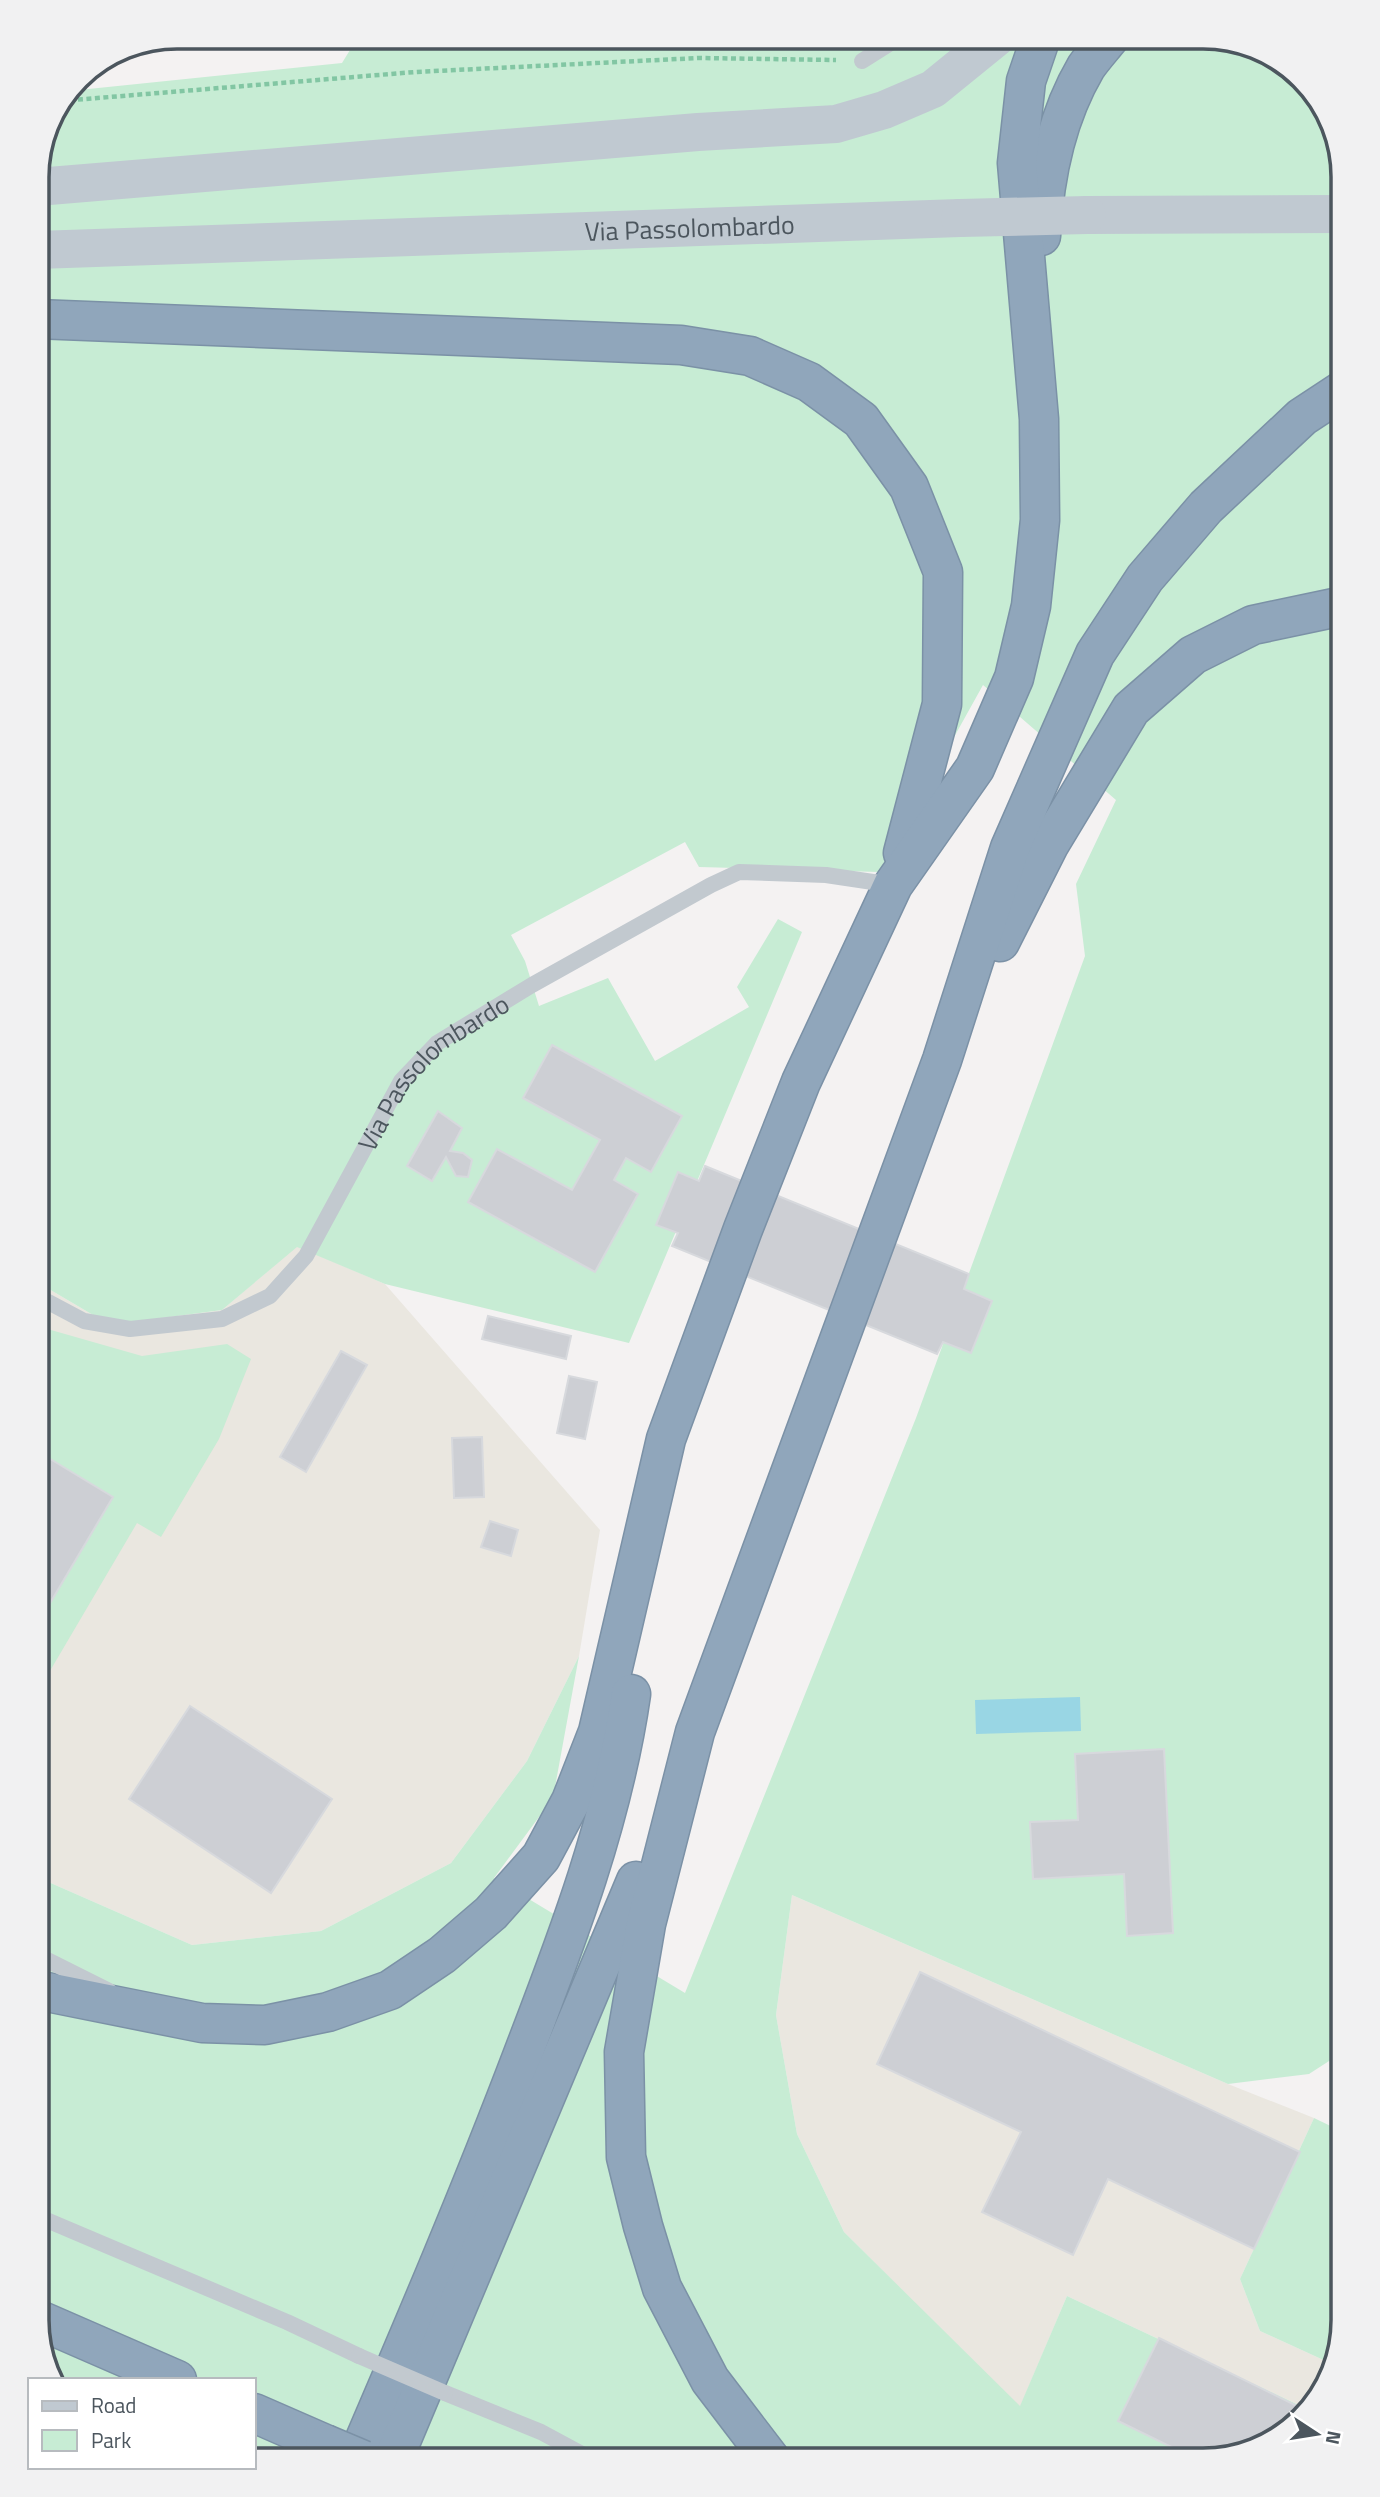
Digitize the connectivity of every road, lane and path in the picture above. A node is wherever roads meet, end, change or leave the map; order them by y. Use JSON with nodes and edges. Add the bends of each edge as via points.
{"nodes":[{"id":1,"x":881,"y":49,"type":"edge"},
{"id":2,"x":982,"y":49,"type":"edge"},
{"id":3,"x":1037,"y":49,"type":"edge"},
{"id":4,"x":1100,"y":49,"type":"edge"},
{"id":5,"x":862,"y":61,"type":"joint"},
{"id":6,"x":74,"y":100,"type":"edge"},
{"id":7,"x":49,"y":186,"type":"edge"},
{"id":8,"x":1331,"y":214,"type":"edge"},
{"id":9,"x":49,"y":250,"type":"edge"},
{"id":10,"x":49,"y":319,"type":"edge"},
{"id":11,"x":1034,"y":361,"type":"junction"},
{"id":12,"x":1331,"y":398,"type":"edge"},
{"id":13,"x":1331,"y":609,"type":"edge"},
{"id":14,"x":894,"y":885,"type":"junction"},
{"id":15,"x":942,"y":1060,"type":"junction"},
{"id":16,"x":49,"y":1302,"type":"edge"},
{"id":17,"x":666,"y":1439,"type":"junction"},
{"id":18,"x":695,"y":1732,"type":"junction"},
{"id":19,"x":49,"y":1961,"type":"edge"},
{"id":20,"x":49,"y":1992,"type":"edge"},
{"id":21,"x":155,"y":2013,"type":"junction"},
{"id":22,"x":49,"y":2221,"type":"edge"},
{"id":23,"x":49,"y":2324,"type":"edge"},
{"id":24,"x":172,"y":2378,"type":"edge"},
{"id":25,"x":256,"y":2414,"type":"edge"},
{"id":26,"x":332,"y":2448,"type":"edge"},
{"id":27,"x":343,"y":2448,"type":"edge"},
{"id":28,"x":398,"y":2448,"type":"edge"},
{"id":29,"x":571,"y":2448,"type":"edge"},
{"id":30,"x":762,"y":2448,"type":"edge"}],
"edges":[{"from":1,"to":5,"type":"lane"},
{"from":2,"to":7,"type":"main road","via":[[933,89],[836,124]]},
{"from":3,"to":11,"type":"highway","via":[[1026,81],[1017,163]]},
{"from":4,"to":11,"type":"highway","via":[[1087,66],[1060,124],[1043,198]]},
{"from":5,"to":6,"type":"path","via":[[699,58],[429,71]]},
{"from":8,"to":9,"type":"main road","name":"Via Passolombardo","bridge":true,"via":[[960,218]]},
{"from":10,"to":14,"type":"highway","via":[[681,345],[750,356],[809,382],[861,420],[909,486],[943,572],[942,704]]},
{"from":11,"to":14,"type":"highway","via":[[1040,520],[1031,606],[1014,678],[975,768]]},
{"from":12,"to":15,"type":"highway","via":[[1302,417],[1206,507],[1145,578],[1095,654],[1010,848]]},
{"from":13,"to":15,"type":"highway","via":[[1253,625],[1193,655],[1131,709],[1049,845]]},
{"from":14,"to":16,"type":"lane","name":"Via Passolombardo","via":[[826,875],[739,872],[532,985],[437,1043],[401,1081],[306,1256],[270,1296],[222,1320],[130,1329],[84,1321]]},
{"from":14,"to":17,"type":"highway","via":[[801,1082]]},
{"from":15,"to":18,"type":"highway"},
{"from":17,"to":21,"type":"highway","via":[[598,1732],[571,1801],[533,1866],[491,1913],[452,1947],[390,1990],[328,2012],[265,2025],[202,2023]]},
{"from":17,"to":27,"type":"highway","via":[[625,1733],[593,1865],[470,2193]]},
{"from":18,"to":28,"type":"highway","via":[[618,1928]]},
{"from":18,"to":30,"type":"highway","via":[[646,1924],[624,2052],[626,2157],[662,2288],[710,2380]]},
{"from":19,"to":21,"type":"lane"},
{"from":20,"to":21,"type":"highway"},
{"from":22,"to":29,"type":"lane","bridge":true},
{"from":23,"to":24,"type":"highway"},
{"from":25,"to":26,"type":"highway"}]}
